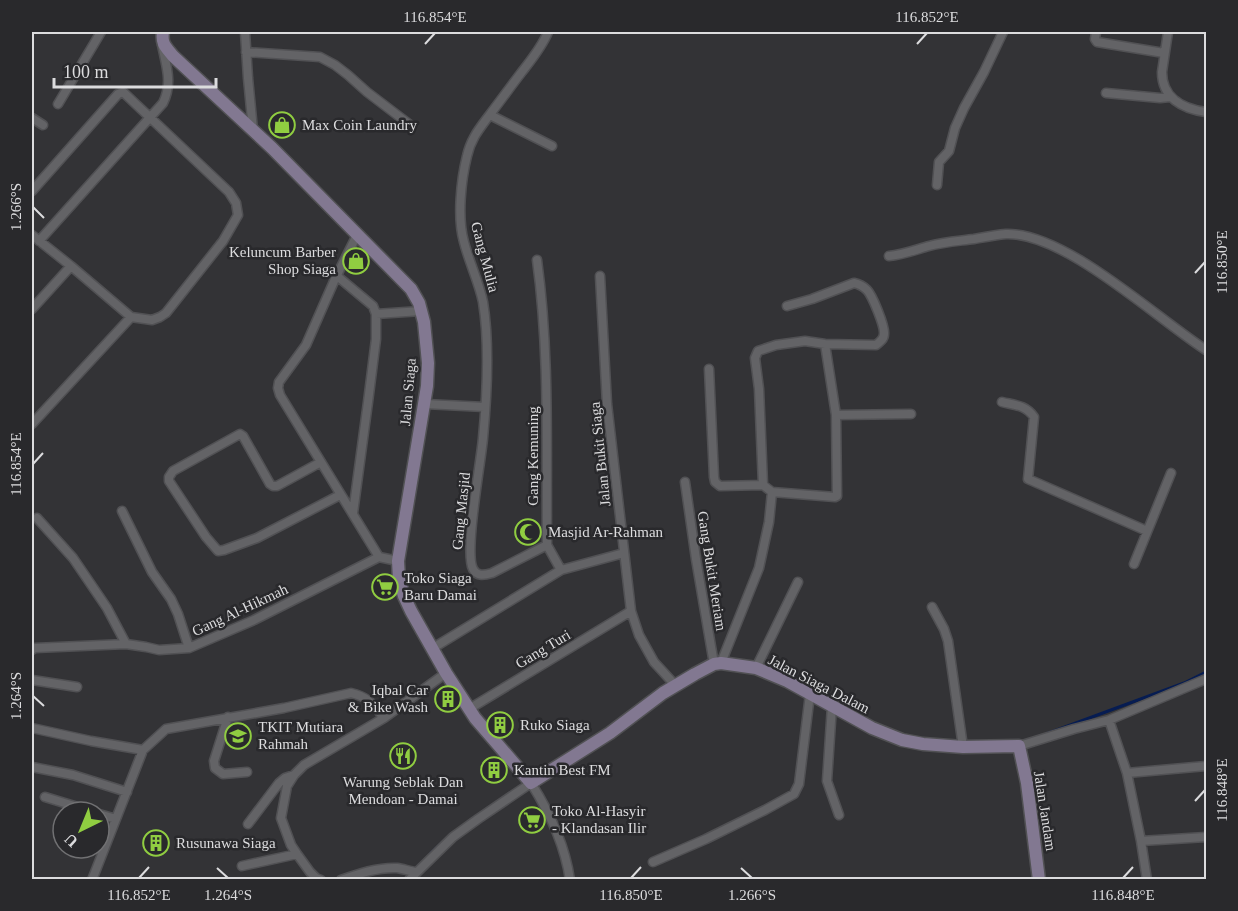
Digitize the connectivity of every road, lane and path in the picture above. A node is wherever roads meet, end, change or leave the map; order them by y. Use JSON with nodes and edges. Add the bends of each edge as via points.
{"nodes":[{"id":1,"x":101,"y":32,"type":"edge"},
{"id":2,"x":246,"y":32,"type":"edge"},
{"id":3,"x":548,"y":32,"type":"edge"},
{"id":4,"x":1003,"y":32,"type":"edge"},
{"id":5,"x":1096,"y":32,"type":"edge"},
{"id":6,"x":1168,"y":32,"type":"edge"},
{"id":7,"x":162,"y":35,"type":"edge"},
{"id":8,"x":246,"y":52,"type":"junction"},
{"id":9,"x":1164,"y":53,"type":"junction"},
{"id":10,"x":1106,"y":93,"type":"dead end"},
{"id":11,"x":1170,"y":97,"type":"junction"},
{"id":12,"x":58,"y":104,"type":"dead end"},
{"id":13,"x":1206,"y":112,"type":"edge"},
{"id":14,"x":490,"y":115,"type":"junction"},
{"id":15,"x":151,"y":117,"type":"junction"},
{"id":16,"x":32,"y":118,"type":"edge"},
{"id":17,"x":409,"y":124,"type":"dead end"},
{"id":18,"x":43,"y":125,"type":"dead end"},
{"id":19,"x":253,"y":131,"type":"junction"},
{"id":20,"x":552,"y":146,"type":"dead end"},
{"id":21,"x":937,"y":184,"type":"dead end"},
{"id":22,"x":32,"y":191,"type":"edge"},
{"id":23,"x":357,"y":234,"type":"junction"},
{"id":24,"x":32,"y":235,"type":"edge"},
{"id":25,"x":39,"y":241,"type":"junction"},
{"id":26,"x":889,"y":256,"type":"dead end"},
{"id":27,"x":537,"y":260,"type":"dead end"},
{"id":28,"x":71,"y":266,"type":"junction"},
{"id":29,"x":337,"y":276,"type":"junction"},
{"id":30,"x":600,"y":276,"type":"dead end"},
{"id":31,"x":787,"y":306,"type":"dead end"},
{"id":32,"x":32,"y":309,"type":"edge"},
{"id":33,"x":421,"y":311,"type":"junction"},
{"id":34,"x":376,"y":314,"type":"junction"},
{"id":35,"x":131,"y":317,"type":"junction"},
{"id":36,"x":825,"y":344,"type":"junction"},
{"id":37,"x":1206,"y":350,"type":"edge"},
{"id":38,"x":710,"y":369,"type":"dead end"},
{"id":39,"x":1002,"y":402,"type":"dead end"},
{"id":40,"x":425,"y":404,"type":"junction"},
{"id":41,"x":485,"y":407,"type":"junction"},
{"id":42,"x":910,"y":414,"type":"dead end"},
{"id":43,"x":836,"y":415,"type":"junction"},
{"id":44,"x":32,"y":424,"type":"edge"},
{"id":45,"x":321,"y":462,"type":"junction"},
{"id":46,"x":1171,"y":474,"type":"dead end"},
{"id":47,"x":685,"y":482,"type":"dead end"},
{"id":48,"x":763,"y":485,"type":"junction"},
{"id":49,"x":772,"y":492,"type":"junction"},
{"id":50,"x":340,"y":495,"type":"junction"},
{"id":51,"x":122,"y":511,"type":"dead end"},
{"id":52,"x":352,"y":513,"type":"junction"},
{"id":53,"x":37,"y":518,"type":"dead end"},
{"id":54,"x":1147,"y":531,"type":"junction"},
{"id":55,"x":547,"y":546,"type":"junction"},
{"id":56,"x":624,"y":553,"type":"junction"},
{"id":57,"x":379,"y":557,"type":"junction"},
{"id":58,"x":398,"y":561,"type":"junction"},
{"id":59,"x":1134,"y":564,"type":"dead end"},
{"id":60,"x":561,"y":570,"type":"junction"},
{"id":61,"x":798,"y":582,"type":"dead end"},
{"id":62,"x":932,"y":606,"type":"dead end"},
{"id":63,"x":631,"y":611,"type":"junction"},
{"id":64,"x":126,"y":644,"type":"junction"},
{"id":65,"x":189,"y":648,"type":"junction"},
{"id":66,"x":433,"y":648,"type":"junction"},
{"id":67,"x":32,"y":650,"type":"edge"},
{"id":68,"x":718,"y":664,"type":"junction"},
{"id":69,"x":756,"y":668,"type":"junction"},
{"id":70,"x":446,"y":673,"type":"junction"},
{"id":71,"x":1206,"y":679,"type":"edge"},
{"id":72,"x":32,"y":680,"type":"edge"},
{"id":73,"x":676,"y":686,"type":"junction"},
{"id":74,"x":77,"y":687,"type":"dead end"},
{"id":75,"x":810,"y":694,"type":"junction"},
{"id":76,"x":832,"y":706,"type":"junction"},
{"id":77,"x":469,"y":709,"type":"junction"},
{"id":78,"x":228,"y":717,"type":"junction"},
{"id":79,"x":384,"y":718,"type":"junction"},
{"id":80,"x":1109,"y":720,"type":"junction"},
{"id":81,"x":32,"y":728,"type":"edge"},
{"id":82,"x":1019,"y":746,"type":"junction"},
{"id":83,"x":963,"y":747,"type":"junction"},
{"id":84,"x":143,"y":750,"type":"junction"},
{"id":85,"x":1206,"y":766,"type":"edge"},
{"id":86,"x":32,"y":767,"type":"edge"},
{"id":87,"x":247,"y":772,"type":"dead end"},
{"id":88,"x":1127,"y":773,"type":"junction"},
{"id":89,"x":294,"y":775,"type":"junction"},
{"id":90,"x":531,"y":783,"type":"junction"},
{"id":91,"x":127,"y":792,"type":"junction"},
{"id":92,"x":45,"y":797,"type":"dead end"},
{"id":93,"x":55,"y":800,"type":"edge"},
{"id":94,"x":839,"y":815,"type":"dead end"},
{"id":95,"x":111,"y":818,"type":"edge"},
{"id":96,"x":116,"y":819,"type":"junction"},
{"id":97,"x":248,"y":824,"type":"dead end"},
{"id":98,"x":1206,"y":837,"type":"edge"},
{"id":99,"x":1141,"y":841,"type":"junction"},
{"id":100,"x":297,"y":854,"type":"junction"},
{"id":101,"x":653,"y":862,"type":"dead end"},
{"id":102,"x":242,"y":866,"type":"dead end"},
{"id":103,"x":416,"y":872,"type":"junction"},
{"id":104,"x":92,"y":879,"type":"edge"},
{"id":105,"x":321,"y":879,"type":"edge"},
{"id":106,"x":340,"y":879,"type":"edge"},
{"id":107,"x":409,"y":879,"type":"edge"},
{"id":108,"x":570,"y":879,"type":"edge"},
{"id":109,"x":1039,"y":879,"type":"edge"},
{"id":110,"x":1146,"y":879,"type":"edge"}],
"edges":[{"from":1,"to":12,"type":"street"},
{"from":2,"to":8,"type":"street"},
{"from":3,"to":14,"type":"street","name":"Gang Mulia"},
{"from":4,"to":21,"type":"street","via":[[964,108],[949,152],[939,162]]},
{"from":5,"to":9,"type":"street","via":[[1096,42]]},
{"from":6,"to":9,"type":"street"},
{"from":7,"to":15,"type":"street","via":[[168,93]]},
{"from":7,"to":19,"type":"street","name":"Jalan Siaga","via":[[173,56]]},
{"from":8,"to":17,"type":"street","via":[[320,57]]},
{"from":8,"to":19,"type":"street"},
{"from":9,"to":11,"type":"street","via":[[1162,79]]},
{"from":10,"to":11,"type":"street"},
{"from":11,"to":13,"type":"street","via":[[1181,105]]},
{"from":14,"to":20,"type":"street"},
{"from":14,"to":41,"type":"street","name":"Gang Mulia","via":[[475,134],[467,155],[460,223],[483,301]]},
{"from":15,"to":22,"type":"street","via":[[120,92]]},
{"from":15,"to":25,"type":"street"},
{"from":15,"to":35,"type":"street","via":[[229,192],[238,215],[223,241],[166,313],[152,320]]},
{"from":16,"to":18,"type":"street"},
{"from":19,"to":23,"type":"street","name":"Jalan Siaga"},
{"from":23,"to":29,"type":"street"},
{"from":23,"to":33,"type":"street","name":"Jalan Siaga","via":[[411,289]]},
{"from":24,"to":25,"type":"street"},
{"from":25,"to":28,"type":"street"},
{"from":26,"to":37,"type":"street","via":[[1003,234],[1028,237],[1085,264]]},
{"from":27,"to":55,"type":"street","name":"Gang Kemuning","via":[[546,346]]},
{"from":28,"to":32,"type":"street"},
{"from":28,"to":35,"type":"street"},
{"from":29,"to":34,"type":"street","via":[[373,306]]},
{"from":29,"to":45,"type":"street","via":[[306,345],[278,388]]},
{"from":30,"to":56,"type":"street","name":"Jalan Bukit Siaga","via":[[607,404]]},
{"from":31,"to":36,"type":"street","via":[[855,283],[866,288],[884,327],[881,340],[876,345]]},
{"from":33,"to":34,"type":"street"},
{"from":33,"to":40,"type":"street","name":"Jalan Siaga","via":[[428,363]]},
{"from":34,"to":52,"type":"street"},
{"from":35,"to":44,"type":"street"},
{"from":36,"to":43,"type":"street"},
{"from":36,"to":48,"type":"street","via":[[805,341],[758,351],[755,358]]},
{"from":38,"to":48,"type":"street","via":[[715,482],[720,486]]},
{"from":39,"to":54,"type":"street","via":[[1024,407],[1034,417],[1028,479]]},
{"from":40,"to":41,"type":"street"},
{"from":40,"to":58,"type":"street","name":"Jalan Siaga"},
{"from":41,"to":55,"type":"street","name":"Gang Masjid","via":[[470,555],[473,569],[483,576]]},
{"from":42,"to":43,"type":"street"},
{"from":43,"to":49,"type":"street","via":[[837,496]]},
{"from":45,"to":50,"type":"street"},
{"from":45,"to":50,"type":"street","via":[[273,486],[240,434],[173,471],[169,481],[218,551],[257,538]]},
{"from":46,"to":54,"type":"street"},
{"from":47,"to":68,"type":"street","name":"Gang Bukit Meriam"},
{"from":48,"to":49,"type":"street"},
{"from":49,"to":68,"type":"street","via":[[770,522],[759,568]]},
{"from":50,"to":52,"type":"street"},
{"from":51,"to":65,"type":"street","via":[[152,572],[171,599]]},
{"from":52,"to":57,"type":"street"},
{"from":53,"to":64,"type":"street","via":[[74,558]]},
{"from":54,"to":59,"type":"street"},
{"from":55,"to":60,"type":"street","name":"Gang Kemuning"},
{"from":56,"to":60,"type":"street"},
{"from":56,"to":63,"type":"street","name":"Jalan Bukit Siaga"},
{"from":57,"to":58,"type":"street"},
{"from":57,"to":65,"type":"street","name":"Gang Al-Hikmah"},
{"from":58,"to":66,"type":"street","name":"Jalan Siaga","via":[[404,596]]},
{"from":60,"to":66,"type":"street"},
{"from":61,"to":69,"type":"street"},
{"from":62,"to":83,"type":"street","via":[[948,641]]},
{"from":63,"to":73,"type":"street","name":"Jalan Bukit Siaga","via":[[654,662]]},
{"from":63,"to":77,"type":"street","name":"Gang Turi"},
{"from":64,"to":65,"type":"street","name":"Gang Al-Hikmah","via":[[159,650]]},
{"from":64,"to":67,"type":"street","name":"Gang Al-Hikmah"},
{"from":66,"to":70,"type":"street","name":"Jalan Siaga"},
{"from":68,"to":69,"type":"street","name":"Jalan Siaga Dalam"},
{"from":68,"to":73,"type":"street"},
{"from":69,"to":75,"type":"street","name":"Jalan Siaga Dalam"},
{"from":70,"to":77,"type":"street","name":"Jalan Siaga"},
{"from":70,"to":79,"type":"street"},
{"from":71,"to":80,"type":"street"},
{"from":72,"to":74,"type":"street"},
{"from":73,"to":90,"type":"street"},
{"from":75,"to":76,"type":"street","name":"Jalan Siaga Dalam"},
{"from":75,"to":101,"type":"street","via":[[799,784],[794,794]]},
{"from":76,"to":83,"type":"street","name":"Jalan Siaga Dalam","via":[[902,740]]},
{"from":76,"to":94,"type":"street","via":[[827,781]]},
{"from":77,"to":90,"type":"street","name":"Jalan Siaga"},
{"from":78,"to":79,"type":"street","via":[[351,693],[370,700]]},
{"from":78,"to":84,"type":"street","via":[[166,729]]},
{"from":78,"to":87,"type":"street","via":[[215,768],[223,774]]},
{"from":79,"to":89,"type":"street","via":[[304,765]]},
{"from":80,"to":82,"type":"street"},
{"from":80,"to":88,"type":"street"},
{"from":81,"to":84,"type":"street"},
{"from":82,"to":83,"type":"street","name":"Jalan Siaga Dalam"},
{"from":82,"to":109,"type":"street","name":"Jalan Jandam"},
{"from":84,"to":91,"type":"street"},
{"from":85,"to":88,"type":"street"},
{"from":86,"to":91,"type":"street"},
{"from":88,"to":99,"type":"street"},
{"from":89,"to":97,"type":"street","via":[[279,783]]},
{"from":89,"to":100,"type":"street","via":[[287,786],[281,818]]},
{"from":90,"to":103,"type":"street","via":[[453,837]]},
{"from":90,"to":108,"type":"street","via":[[556,828]]},
{"from":91,"to":96,"type":"street"},
{"from":92,"to":93,"type":"street"},
{"from":95,"to":96,"type":"street"},
{"from":96,"to":104,"type":"street"},
{"from":98,"to":99,"type":"street"},
{"from":99,"to":110,"type":"street"},
{"from":100,"to":102,"type":"street"},
{"from":100,"to":105,"type":"street","via":[[310,872]]},
{"from":103,"to":106,"type":"street","via":[[380,869]]},
{"from":103,"to":107,"type":"street"}]}
